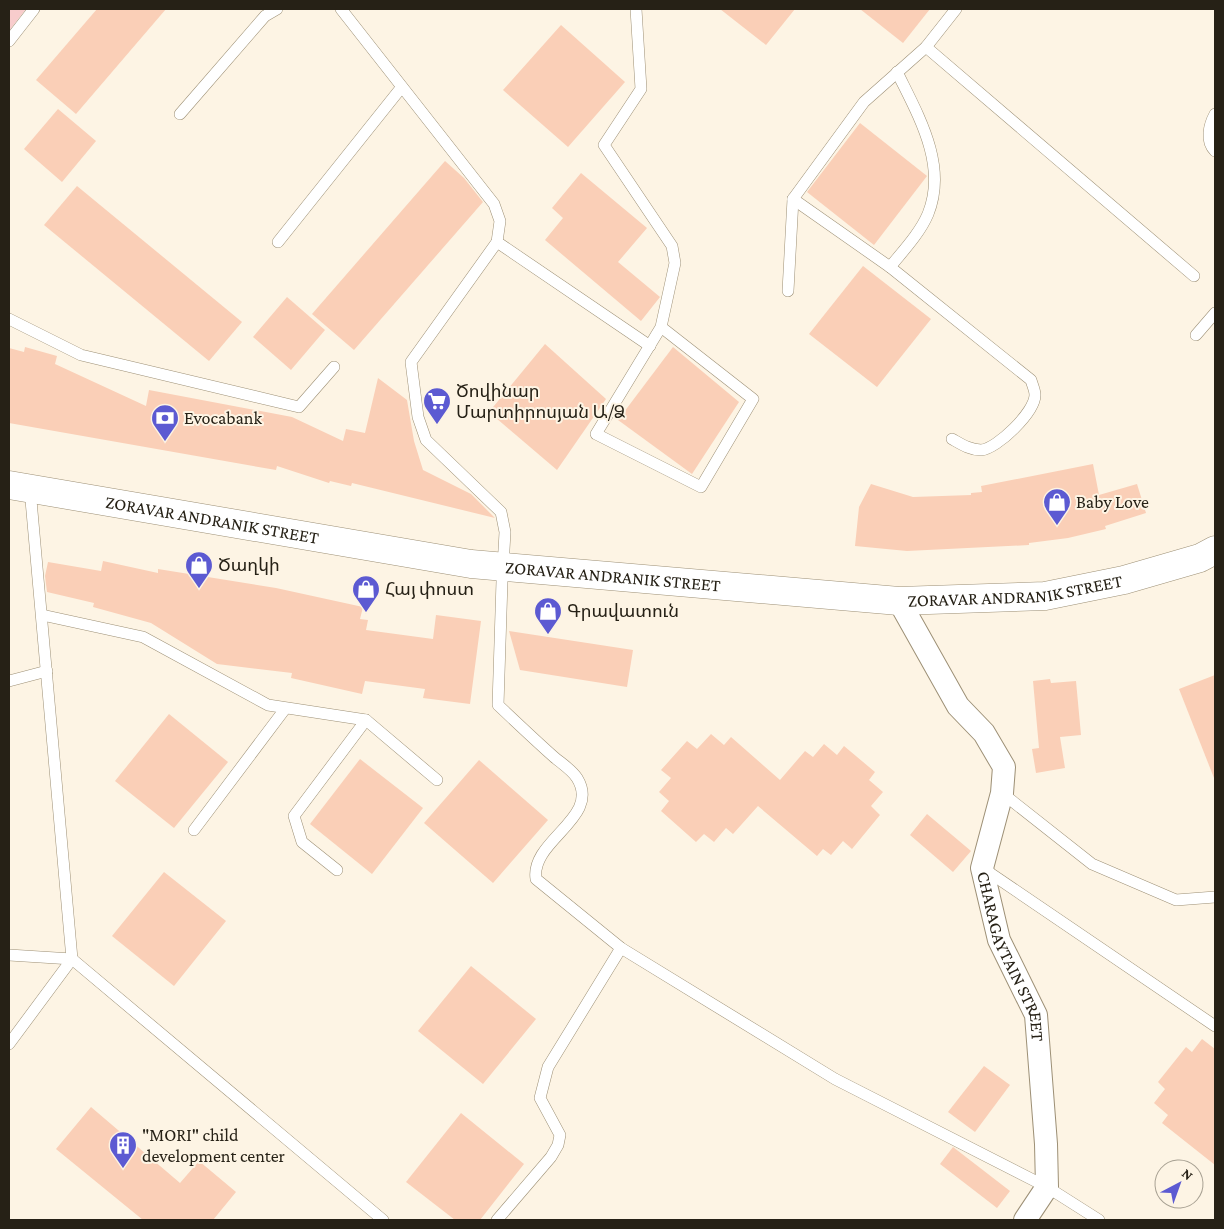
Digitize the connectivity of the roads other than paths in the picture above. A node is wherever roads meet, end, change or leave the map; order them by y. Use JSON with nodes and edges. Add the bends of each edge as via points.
{"nodes":[{"id":1,"x":34,"y":9,"type":"edge"},
{"id":2,"x":277,"y":9,"type":"edge"},
{"id":3,"x":341,"y":9,"type":"edge"},
{"id":4,"x":636,"y":9,"type":"edge"},
{"id":5,"x":956,"y":9,"type":"edge"},
{"id":6,"x":9,"y":41,"type":"edge"},
{"id":7,"x":926,"y":47,"type":"junction"},
{"id":8,"x":896,"y":72,"type":"junction"},
{"id":9,"x":401,"y":88,"type":"junction"},
{"id":10,"x":180,"y":114,"type":"dead end"},
{"id":11,"x":1215,"y":114,"type":"edge"},
{"id":12,"x":1215,"y":151,"type":"edge"},
{"id":13,"x":793,"y":199,"type":"junction"},
{"id":14,"x":278,"y":242,"type":"dead end"},
{"id":15,"x":497,"y":242,"type":"junction"},
{"id":16,"x":890,"y":267,"type":"junction"},
{"id":17,"x":1194,"y":276,"type":"dead end"},
{"id":18,"x":788,"y":291,"type":"dead end"},
{"id":19,"x":1215,"y":313,"type":"edge"},
{"id":20,"x":9,"y":318,"type":"edge"},
{"id":21,"x":661,"y":327,"type":"junction"},
{"id":22,"x":1196,"y":335,"type":"dead end"},
{"id":23,"x":650,"y":346,"type":"junction"},
{"id":24,"x":334,"y":367,"type":"dead end"},
{"id":25,"x":952,"y":439,"type":"dead end"},
{"id":26,"x":20,"y":496,"type":"edge"},
{"id":27,"x":1215,"y":550,"type":"edge"},
{"id":28,"x":1215,"y":565,"type":"edge"},
{"id":29,"x":502,"y":574,"type":"junction"},
{"id":30,"x":903,"y":609,"type":"junction"},
{"id":31,"x":42,"y":615,"type":"junction"},
{"id":32,"x":47,"y":671,"type":"junction"},
{"id":33,"x":9,"y":681,"type":"edge"},
{"id":34,"x":285,"y":709,"type":"junction"},
{"id":35,"x":366,"y":720,"type":"junction"},
{"id":36,"x":437,"y":780,"type":"dead end"},
{"id":37,"x":1002,"y":793,"type":"junction"},
{"id":38,"x":194,"y":830,"type":"dead end"},
{"id":39,"x":982,"y":868,"type":"junction"},
{"id":40,"x":337,"y":870,"type":"dead end"},
{"id":41,"x":1215,"y":897,"type":"edge"},
{"id":42,"x":621,"y":948,"type":"junction"},
{"id":43,"x":9,"y":955,"type":"edge"},
{"id":44,"x":72,"y":959,"type":"junction"},
{"id":45,"x":1215,"y":1026,"type":"edge"},
{"id":46,"x":9,"y":1044,"type":"edge"},
{"id":47,"x":1047,"y":1187,"type":"junction"},
{"id":48,"x":383,"y":1220,"type":"edge"},
{"id":49,"x":497,"y":1220,"type":"edge"},
{"id":50,"x":1025,"y":1220,"type":"edge"},
{"id":51,"x":1099,"y":1220,"type":"edge"}],
"edges":[{"from":1,"to":6,"type":"lane"},
{"from":2,"to":10,"type":"lane","via":[[265,16]]},
{"from":3,"to":9,"type":"lane"},
{"from":4,"to":21,"type":"lane","via":[[641,89],[604,145],[672,246],[676,263]]},
{"from":5,"to":7,"type":"lane"},
{"from":7,"to":8,"type":"lane"},
{"from":7,"to":17,"type":"lane"},
{"from":8,"to":13,"type":"lane","via":[[864,102]]},
{"from":8,"to":16,"type":"lane","via":[[931,149],[936,180],[928,214]]},
{"from":9,"to":14,"type":"lane"},
{"from":9,"to":15,"type":"lane","via":[[494,204],[500,221]]},
{"from":11,"to":12,"type":"lane","via":[[1209,129],[1211,147]]},
{"from":13,"to":16,"type":"lane"},
{"from":13,"to":18,"type":"lane"},
{"from":15,"to":23,"type":"lane"},
{"from":15,"to":29,"type":"lane","via":[[412,362],[418,417],[426,440],[501,512],[505,532]]},
{"from":16,"to":25,"type":"lane","via":[[1031,380],[1036,395],[1032,407],[1000,443],[982,450],[969,448]]},
{"from":19,"to":22,"type":"lane"},
{"from":20,"to":24,"type":"lane","via":[[81,355],[300,407]]},
{"from":21,"to":23,"type":"lane"},
{"from":21,"to":23,"type":"lane","via":[[753,399],[701,487],[596,434]]},
{"from":26,"to":29,"type":"main road","name":"ZORAVAR ANDRANIK STREET"},
{"from":26,"to":31,"type":"lane"},
{"from":27,"to":30,"type":"main road","name":"ZORAVAR ANDRANIK STREET","via":[[1200,558],[1124,580],[1045,596]]},
{"from":28,"to":30,"type":"main road","name":"ZORAVAR ANDRANIK STREET","via":[[1135,590],[1048,610]]},
{"from":29,"to":30,"type":"main road","name":"ZORAVAR ANDRANIK STREET"},
{"from":29,"to":42,"type":"lane","via":[[498,705],[576,778],[583,797],[579,809],[540,857],[534,868],[536,879]]},
{"from":30,"to":37,"type":"street","name":"CHARAGAYTAIN STREET","via":[[958,706],[984,733],[1004,767]]},
{"from":31,"to":32,"type":"lane"},
{"from":31,"to":34,"type":"lane","via":[[143,637],[268,705]]},
{"from":32,"to":33,"type":"lane"},
{"from":32,"to":44,"type":"lane"},
{"from":34,"to":35,"type":"lane"},
{"from":34,"to":38,"type":"lane"},
{"from":35,"to":36,"type":"lane"},
{"from":35,"to":40,"type":"lane","via":[[294,816],[302,842]]},
{"from":37,"to":39,"type":"street","name":"CHARAGAYTAIN STREET"},
{"from":37,"to":41,"type":"lane","via":[[1092,864],[1176,900]]},
{"from":39,"to":45,"type":"lane"},
{"from":39,"to":47,"type":"street","name":"CHARAGAYTAIN STREET","via":[[999,940],[1036,1015]]},
{"from":42,"to":47,"type":"lane","via":[[835,1079]]},
{"from":42,"to":49,"type":"lane","via":[[548,1067],[540,1098],[560,1135],[558,1145]]},
{"from":43,"to":44,"type":"lane"},
{"from":44,"to":46,"type":"lane"},
{"from":44,"to":48,"type":"lane"},
{"from":47,"to":50,"type":"street"},
{"from":47,"to":51,"type":"lane"}]}
